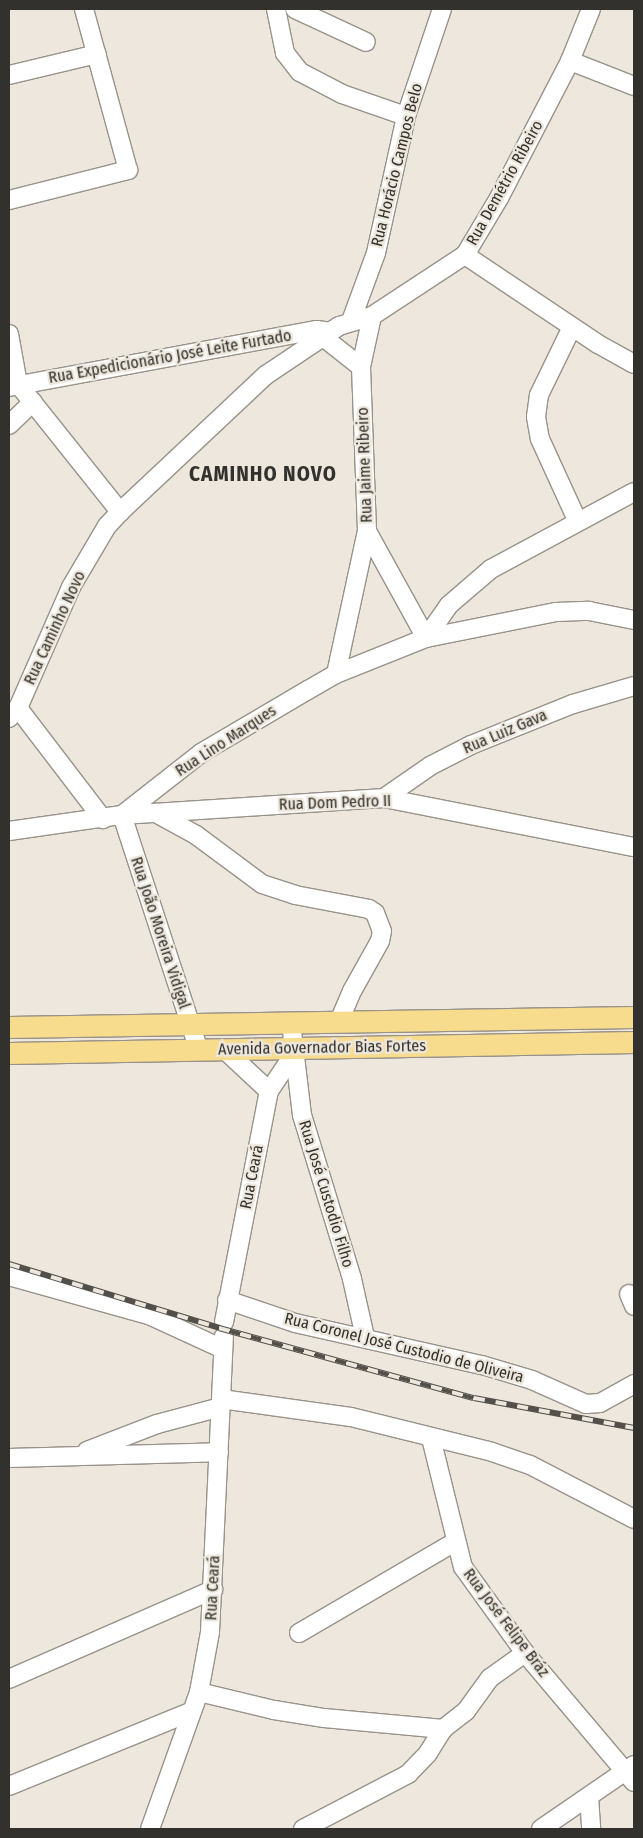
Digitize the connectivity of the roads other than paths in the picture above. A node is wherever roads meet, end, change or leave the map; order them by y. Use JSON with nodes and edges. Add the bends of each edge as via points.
{"nodes":[{"id":1,"x":84,"y":9,"type":"edge"},
{"id":2,"x":276,"y":9,"type":"edge"},
{"id":3,"x":295,"y":9,"type":"edge"},
{"id":4,"x":442,"y":9,"type":"edge"},
{"id":5,"x":590,"y":9,"type":"edge"},
{"id":6,"x":366,"y":42,"type":"dead end"},
{"id":7,"x":97,"y":54,"type":"junction"},
{"id":8,"x":570,"y":61,"type":"junction"},
{"id":9,"x":9,"y":76,"type":"edge"},
{"id":10,"x":634,"y":86,"type":"edge"},
{"id":11,"x":406,"y":116,"type":"junction"},
{"id":12,"x":9,"y":200,"type":"edge"},
{"id":13,"x":465,"y":256,"type":"junction"},
{"id":14,"x":372,"y":316,"type":"junction"},
{"id":15,"x":351,"y":322,"type":"junction"},
{"id":16,"x":572,"y":327,"type":"junction"},
{"id":17,"x":9,"y":334,"type":"edge"},
{"id":18,"x":327,"y":334,"type":"junction"},
{"id":19,"x":634,"y":364,"type":"edge"},
{"id":20,"x":362,"y":367,"type":"junction"},
{"id":21,"x":13,"y":385,"type":"edge"},
{"id":22,"x":33,"y":402,"type":"junction"},
{"id":23,"x":9,"y":425,"type":"edge"},
{"id":24,"x":634,"y":492,"type":"edge"},
{"id":25,"x":120,"y":512,"type":"junction"},
{"id":26,"x":577,"y":520,"type":"junction"},
{"id":27,"x":367,"y":531,"type":"junction"},
{"id":28,"x":634,"y":620,"type":"edge"},
{"id":29,"x":426,"y":638,"type":"junction"},
{"id":30,"x":336,"y":674,"type":"junction"},
{"id":31,"x":634,"y":686,"type":"edge"},
{"id":32,"x":14,"y":713,"type":"edge"},
{"id":33,"x":384,"y":798,"type":"junction"},
{"id":34,"x":156,"y":813,"type":"junction"},
{"id":35,"x":122,"y":815,"type":"junction"},
{"id":36,"x":102,"y":819,"type":"junction"},
{"id":37,"x":9,"y":831,"type":"edge"},
{"id":38,"x":634,"y":847,"type":"edge"},
{"id":39,"x":634,"y":1017,"type":"edge"},
{"id":40,"x":492,"y":1019,"type":"junction"},
{"id":41,"x":339,"y":1021,"type":"junction"},
{"id":42,"x":291,"y":1023,"type":"junction"},
{"id":43,"x":190,"y":1025,"type":"junction"},
{"id":44,"x":9,"y":1028,"type":"edge"},
{"id":45,"x":634,"y":1042,"type":"edge"},
{"id":46,"x":492,"y":1044,"type":"junction"},
{"id":47,"x":199,"y":1050,"type":"junction"},
{"id":48,"x":225,"y":1050,"type":"junction"},
{"id":49,"x":293,"y":1052,"type":"junction"},
{"id":50,"x":9,"y":1053,"type":"edge"},
{"id":51,"x":269,"y":1091,"type":"junction"},
{"id":52,"x":9,"y":1276,"type":"edge"},
{"id":53,"x":227,"y":1300,"type":"junction"},
{"id":54,"x":224,"y":1336,"type":"junction"},
{"id":55,"x":365,"y":1337,"type":"junction"},
{"id":56,"x":634,"y":1384,"type":"edge"},
{"id":57,"x":221,"y":1403,"type":"junction"},
{"id":58,"x":432,"y":1438,"type":"junction"},
{"id":59,"x":219,"y":1452,"type":"junction"},
{"id":60,"x":82,"y":1454,"type":"junction"},
{"id":61,"x":9,"y":1458,"type":"edge"},
{"id":62,"x":634,"y":1519,"type":"edge"},
{"id":63,"x":456,"y":1542,"type":"junction"},
{"id":64,"x":213,"y":1590,"type":"junction"},
{"id":65,"x":299,"y":1633,"type":"dead end"},
{"id":66,"x":525,"y":1653,"type":"junction"},
{"id":67,"x":9,"y":1679,"type":"edge"},
{"id":68,"x":199,"y":1692,"type":"junction"},
{"id":69,"x":190,"y":1712,"type":"junction"},
{"id":70,"x":443,"y":1730,"type":"junction"},
{"id":71,"x":632,"y":1772,"type":"edge"},
{"id":72,"x":9,"y":1786,"type":"edge"},
{"id":73,"x":589,"y":1797,"type":"junction"},
{"id":74,"x":146,"y":1828,"type":"edge"},
{"id":75,"x":303,"y":1829,"type":"edge"},
{"id":76,"x":542,"y":1829,"type":"edge"},
{"id":77,"x":590,"y":1829,"type":"edge"}],
"edges":[{"from":1,"to":7,"type":"street"},
{"from":2,"to":11,"type":"street","via":[[285,53],[300,72],[342,94]]},
{"from":3,"to":6,"type":"street"},
{"from":4,"to":11,"type":"street","name":"Rua Horácio Campos Belo"},
{"from":5,"to":8,"type":"street","name":"Rua Demétrio Ribeiro"},
{"from":7,"to":9,"type":"street"},
{"from":7,"to":12,"type":"street","via":[[128,170]]},
{"from":8,"to":10,"type":"street"},
{"from":8,"to":13,"type":"street","name":"Rua Demétrio Ribeiro"},
{"from":11,"to":15,"type":"street","name":"Rua Horácio Campos Belo","via":[[376,253]]},
{"from":13,"to":14,"type":"street","name":"Rua Demétrio Ribeiro"},
{"from":13,"to":16,"type":"street"},
{"from":14,"to":15,"type":"street","name":"Rua Demétrio Ribeiro"},
{"from":14,"to":20,"type":"street","name":"Rua Jaime Ribeiro"},
{"from":15,"to":18,"type":"street","name":"Rua Caminho Novo"},
{"from":16,"to":19,"type":"street"},
{"from":16,"to":26,"type":"street","via":[[539,395],[536,417],[540,439]]},
{"from":17,"to":21,"type":"street"},
{"from":18,"to":20,"type":"street"},
{"from":18,"to":21,"type":"street","name":"Rua Expedicionário José Leite Furtado","via":[[317,330]]},
{"from":18,"to":25,"type":"street","name":"Rua Caminho Novo","via":[[266,375]]},
{"from":20,"to":27,"type":"street","name":"Rua Jaime Ribeiro"},
{"from":21,"to":22,"type":"street"},
{"from":22,"to":23,"type":"street"},
{"from":22,"to":25,"type":"street"},
{"from":24,"to":26,"type":"street"},
{"from":25,"to":32,"type":"street","name":"Rua Caminho Novo","via":[[107,526],[70,587]]},
{"from":26,"to":29,"type":"street","via":[[527,547],[468,587],[449,605]]},
{"from":27,"to":29,"type":"street","name":"Rua Jaime Ribeiro"},
{"from":27,"to":30,"type":"street"},
{"from":28,"to":29,"type":"street","name":"Rua Lino Marques","via":[[589,611],[556,612]]},
{"from":29,"to":30,"type":"street","name":"Rua Lino Marques"},
{"from":30,"to":35,"type":"street","name":"Rua Lino Marques","via":[[201,753]]},
{"from":31,"to":33,"type":"street","name":"Rua Luiz Gava","via":[[573,704],[471,745],[430,766]]},
{"from":32,"to":36,"type":"street"},
{"from":33,"to":34,"type":"street","name":"Rua Dom Pedro II"},
{"from":33,"to":38,"type":"street","name":"Rua Dom Pedro II"},
{"from":34,"to":35,"type":"street","name":"Rua Dom Pedro II"},
{"from":34,"to":41,"type":"street","via":[[196,835],[262,884],[369,909],[375,914],[382,931],[380,941]]},
{"from":35,"to":36,"type":"street","name":"Rua Dom Pedro II"},
{"from":35,"to":43,"type":"street","name":"Rua João Moreira Vidigal"},
{"from":36,"to":37,"type":"street","name":"Rua Dom Pedro II"},
{"from":39,"to":40,"type":"main road","name":"Avenida Governador Bias Fortes"},
{"from":40,"to":41,"type":"main road","name":"Avenida Governador Bias Fortes"},
{"from":40,"to":46,"type":"main road"},
{"from":41,"to":42,"type":"main road","name":"Avenida Governador Bias Fortes"},
{"from":42,"to":43,"type":"main road","name":"Avenida Governador Bias Fortes"},
{"from":42,"to":49,"type":"street"},
{"from":43,"to":44,"type":"main road","name":"Avenida Governador Bias Fortes"},
{"from":43,"to":47,"type":"street","name":"Rua João Moreira Vidigal"},
{"from":45,"to":46,"type":"main road","name":"Avenida Governador Bias Fortes"},
{"from":46,"to":49,"type":"main road","name":"Avenida Governador Bias Fortes"},
{"from":47,"to":48,"type":"main road","name":"Avenida Governador Bias Fortes"},
{"from":47,"to":50,"type":"main road","name":"Avenida Governador Bias Fortes"},
{"from":48,"to":49,"type":"main road","name":"Avenida Governador Bias Fortes"},
{"from":48,"to":51,"type":"street"},
{"from":49,"to":51,"type":"street","name":"Rua Ceará"},
{"from":49,"to":55,"type":"street","name":"Rua José Custodio Filho","via":[[302,1115],[352,1279]]},
{"from":51,"to":53,"type":"street","name":"Rua Ceará"},
{"from":52,"to":54,"type":"street"},
{"from":53,"to":54,"type":"street","name":"Rua Ceará"},
{"from":53,"to":55,"type":"street","name":"Rua Coronel José Custodio de Oliveira","via":[[295,1323]]},
{"from":54,"to":57,"type":"street","name":"Rua Ceará"},
{"from":55,"to":56,"type":"street","name":"Rua Coronel José Custodio de Oliveira","via":[[532,1380],[586,1404],[600,1403]]},
{"from":57,"to":58,"type":"street","via":[[333,1414]]},
{"from":57,"to":59,"type":"street","name":"Rua Ceará"},
{"from":57,"to":60,"type":"street","via":[[114,1439]]},
{"from":58,"to":62,"type":"street","via":[[530,1465]]},
{"from":58,"to":63,"type":"street","name":"Rua José Felipe Bráz"},
{"from":59,"to":60,"type":"street"},
{"from":59,"to":64,"type":"street","name":"Rua Ceará"},
{"from":60,"to":61,"type":"street"},
{"from":63,"to":65,"type":"street"},
{"from":63,"to":66,"type":"street","name":"Rua José Felipe Bráz","via":[[463,1567]]},
{"from":64,"to":67,"type":"street"},
{"from":64,"to":68,"type":"street","name":"Rua Ceará","via":[[210,1632]]},
{"from":66,"to":70,"type":"street","via":[[490,1678],[466,1711]]},
{"from":66,"to":71,"type":"street","name":"Rua José Felipe Bráz"},
{"from":68,"to":69,"type":"street","name":"Rua Ceará"},
{"from":68,"to":70,"type":"street","via":[[316,1717]]},
{"from":69,"to":72,"type":"street"},
{"from":69,"to":74,"type":"street","name":"Rua Ceará"},
{"from":70,"to":75,"type":"street","via":[[428,1753],[408,1774]]},
{"from":71,"to":73,"type":"street"},
{"from":73,"to":76,"type":"street"},
{"from":73,"to":77,"type":"street"}]}
